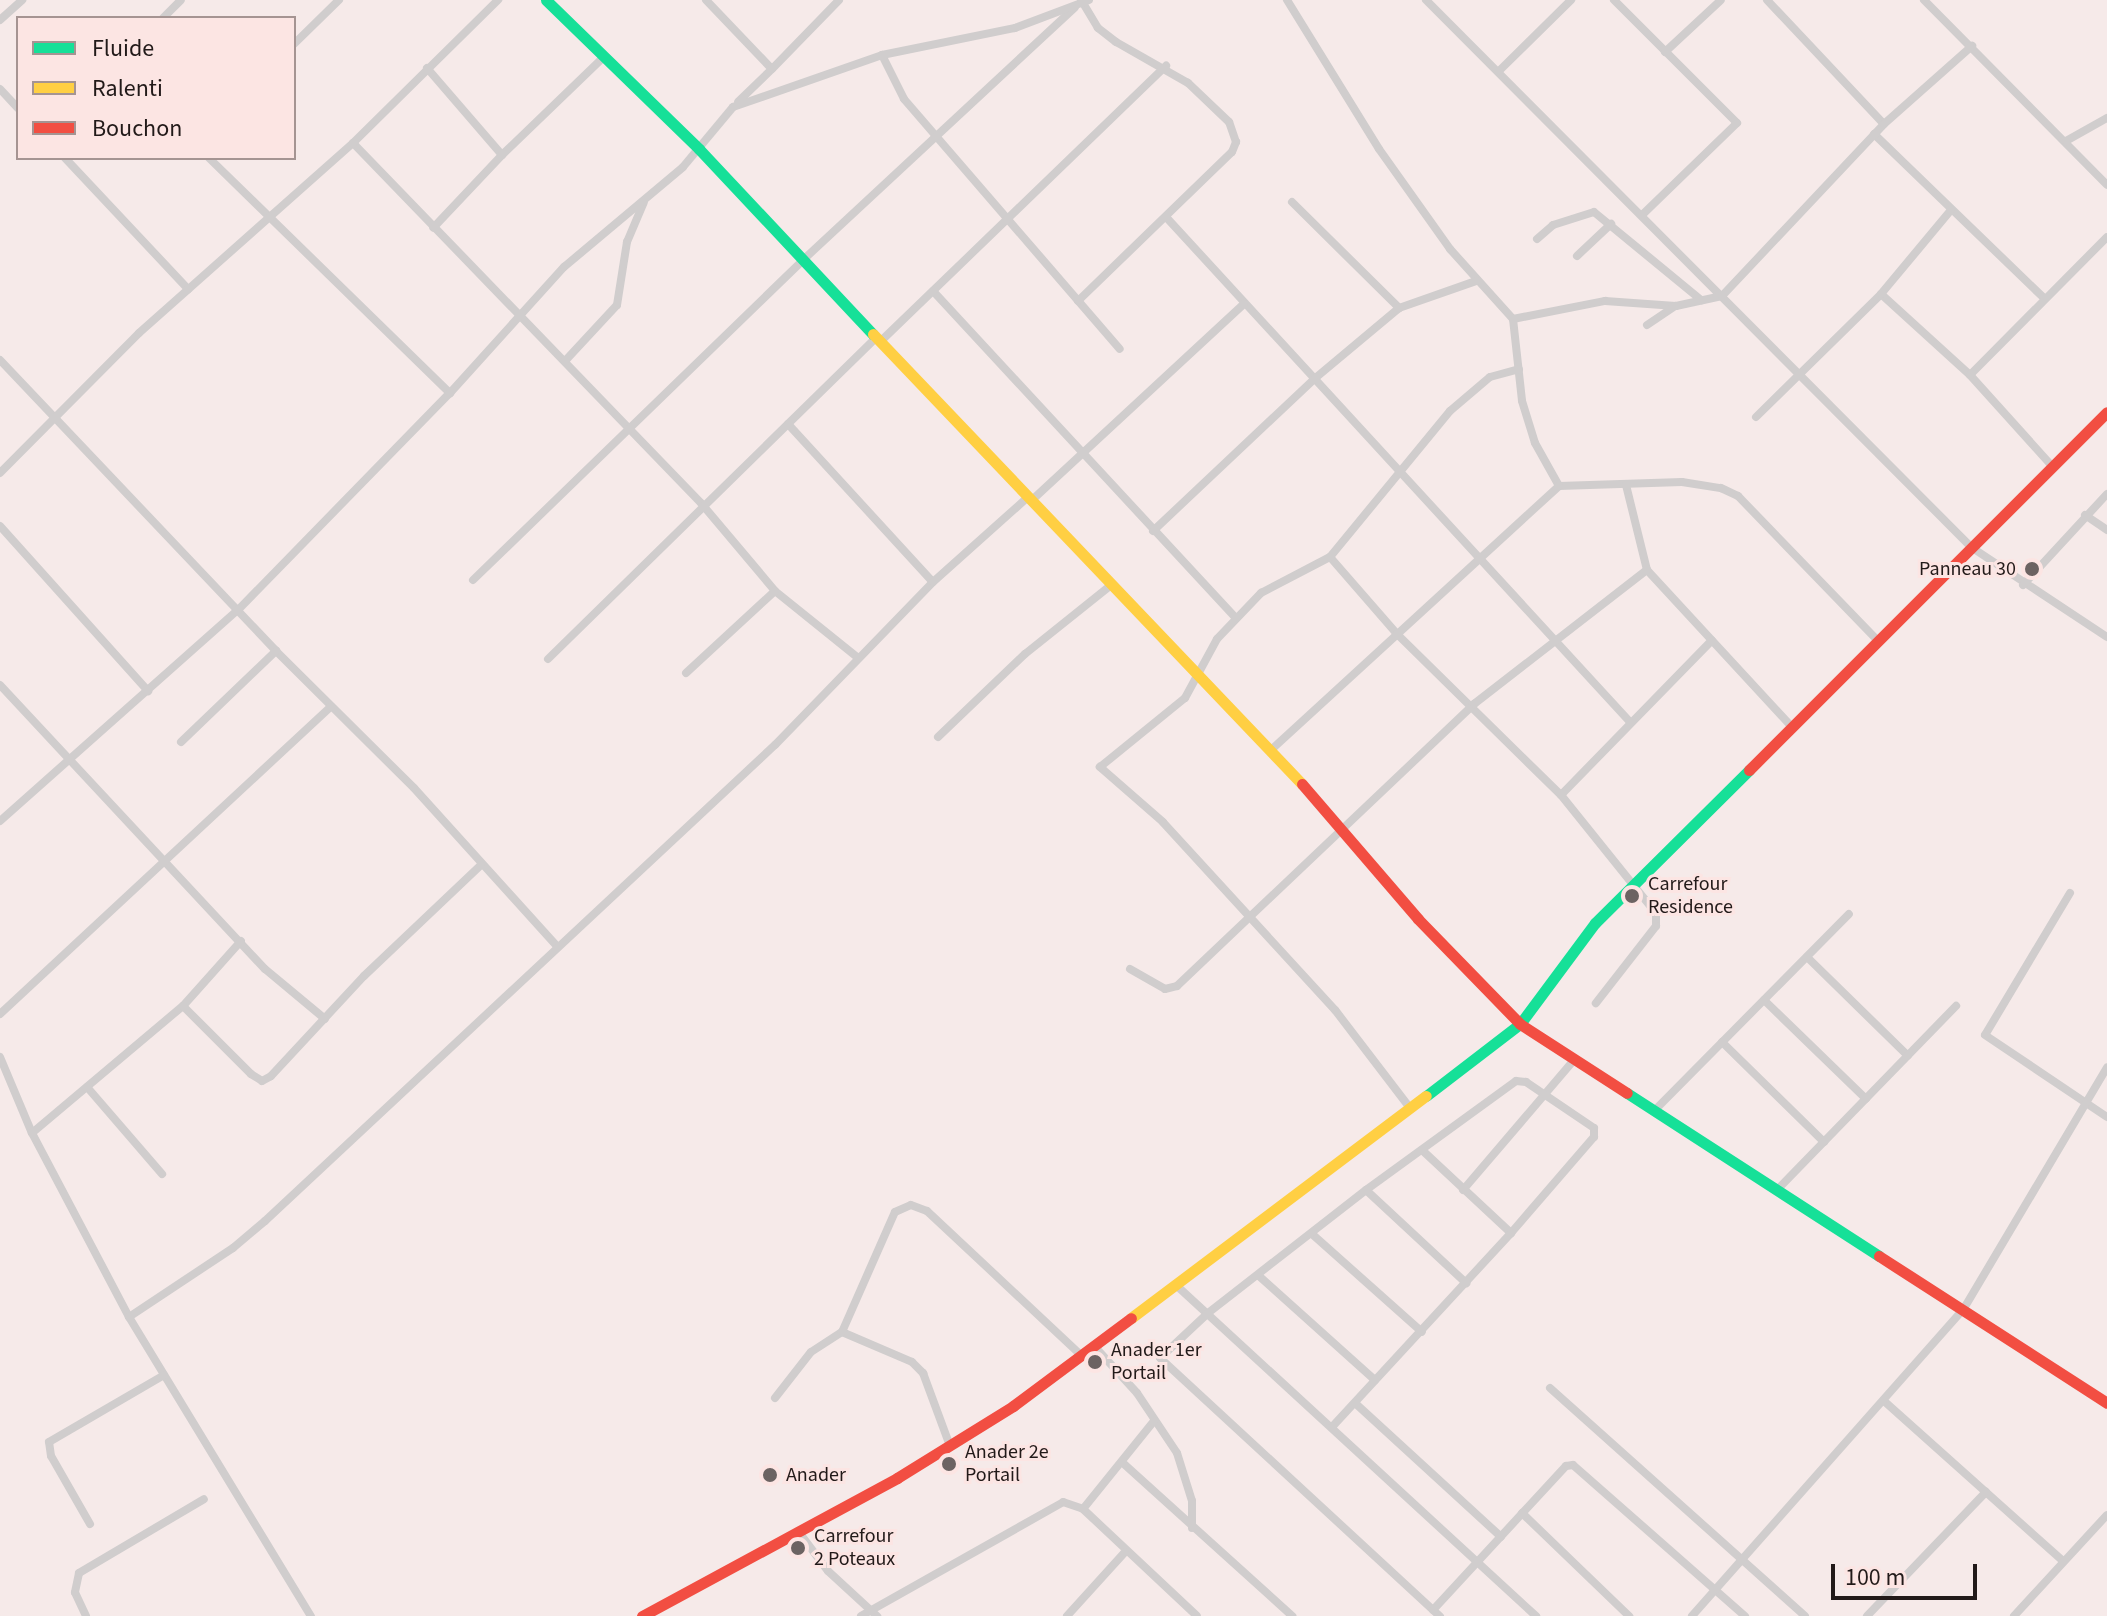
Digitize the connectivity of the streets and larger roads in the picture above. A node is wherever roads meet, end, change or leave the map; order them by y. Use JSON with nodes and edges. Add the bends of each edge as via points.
{"nodes":[{"id":1,"x":22,"y":0,"type":"edge"},
{"id":2,"x":181,"y":0,"type":"edge"},
{"id":3,"x":339,"y":0,"type":"edge"},
{"id":4,"x":498,"y":0,"type":"edge"},
{"id":5,"x":546,"y":0,"type":"edge"},
{"id":6,"x":706,"y":0,"type":"edge"},
{"id":7,"x":839,"y":0,"type":"edge"},
{"id":8,"x":1084,"y":0,"type":"edge"},
{"id":9,"x":1287,"y":0,"type":"edge"},
{"id":10,"x":1426,"y":0,"type":"edge"},
{"id":11,"x":1571,"y":0,"type":"edge"},
{"id":12,"x":1614,"y":0,"type":"edge"},
{"id":13,"x":1721,"y":0,"type":"edge"},
{"id":14,"x":1767,"y":0,"type":"edge"},
{"id":15,"x":1924,"y":0,"type":"edge"},
{"id":16,"x":165,"y":16,"type":"edge"},
{"id":17,"x":0,"y":20,"type":"edge"},
{"id":18,"x":296,"y":42,"type":"edge"},
{"id":19,"x":1972,"y":46,"type":"junction"},
{"id":20,"x":1665,"y":52,"type":"junction"},
{"id":21,"x":882,"y":55,"type":"junction"},
{"id":22,"x":604,"y":57,"type":"junction"},
{"id":23,"x":1166,"y":66,"type":"junction"},
{"id":24,"x":427,"y":68,"type":"junction"},
{"id":25,"x":772,"y":69,"type":"junction"},
{"id":26,"x":1500,"y":70,"type":"junction"},
{"id":27,"x":0,"y":89,"type":"edge"},
{"id":28,"x":16,"y":106,"type":"edge"},
{"id":29,"x":733,"y":107,"type":"junction"},
{"id":30,"x":2107,"y":118,"type":"edge"},
{"id":31,"x":1884,"y":124,"type":"junction"},
{"id":32,"x":1874,"y":134,"type":"junction"},
{"id":33,"x":937,"y":139,"type":"junction"},
{"id":34,"x":2066,"y":141,"type":"junction"},
{"id":35,"x":353,"y":143,"type":"junction"},
{"id":36,"x":699,"y":149,"type":"junction"},
{"id":37,"x":502,"y":155,"type":"junction"},
{"id":38,"x":67,"y":160,"type":"edge"},
{"id":39,"x":211,"y":160,"type":"edge"},
{"id":40,"x":2107,"y":185,"type":"edge"},
{"id":41,"x":644,"y":201,"type":"junction"},
{"id":42,"x":1292,"y":202,"type":"dead end"},
{"id":43,"x":1951,"y":210,"type":"junction"},
{"id":44,"x":1642,"y":215,"type":"junction"},
{"id":45,"x":1166,"y":217,"type":"junction"},
{"id":46,"x":268,"y":218,"type":"junction"},
{"id":47,"x":1008,"y":222,"type":"junction"},
{"id":48,"x":1611,"y":224,"type":"junction"},
{"id":49,"x":433,"y":228,"type":"junction"},
{"id":50,"x":2107,"y":237,"type":"edge"},
{"id":51,"x":1537,"y":239,"type":"dead end"},
{"id":52,"x":1577,"y":256,"type":"dead end"},
{"id":53,"x":803,"y":260,"type":"junction"},
{"id":54,"x":1476,"y":281,"type":"junction"},
{"id":55,"x":188,"y":289,"type":"junction"},
{"id":56,"x":933,"y":291,"type":"junction"},
{"id":57,"x":1881,"y":294,"type":"junction"},
{"id":58,"x":1722,"y":296,"type":"junction"},
{"id":59,"x":2043,"y":297,"type":"junction"},
{"id":60,"x":1701,"y":300,"type":"junction"},
{"id":61,"x":1078,"y":301,"type":"junction"},
{"id":62,"x":1244,"y":304,"type":"junction"},
{"id":63,"x":1676,"y":306,"type":"junction"},
{"id":64,"x":1399,"y":308,"type":"junction"},
{"id":65,"x":517,"y":317,"type":"junction"},
{"id":66,"x":1513,"y":319,"type":"junction"},
{"id":67,"x":1647,"y":325,"type":"dead end"},
{"id":68,"x":880,"y":338,"type":"junction"},
{"id":69,"x":1120,"y":349,"type":"dead end"},
{"id":70,"x":0,"y":360,"type":"edge"},
{"id":71,"x":565,"y":361,"type":"junction"},
{"id":72,"x":1519,"y":369,"type":"junction"},
{"id":73,"x":1970,"y":375,"type":"junction"},
{"id":74,"x":1799,"y":378,"type":"junction"},
{"id":75,"x":1313,"y":380,"type":"junction"},
{"id":76,"x":450,"y":393,"type":"junction"},
{"id":77,"x":2107,"y":412,"type":"edge"},
{"id":78,"x":52,"y":416,"type":"junction"},
{"id":79,"x":1756,"y":417,"type":"dead end"},
{"id":80,"x":788,"y":424,"type":"junction"},
{"id":81,"x":630,"y":428,"type":"junction"},
{"id":82,"x":1081,"y":455,"type":"junction"},
{"id":83,"x":2052,"y":466,"type":"junction"},
{"id":84,"x":0,"y":473,"type":"edge"},
{"id":85,"x":1398,"y":475,"type":"junction"},
{"id":86,"x":1626,"y":485,"type":"junction"},
{"id":87,"x":1559,"y":486,"type":"junction"},
{"id":88,"x":2107,"y":494,"type":"edge"},
{"id":89,"x":1030,"y":499,"type":"junction"},
{"id":90,"x":701,"y":503,"type":"junction"},
{"id":91,"x":2085,"y":515,"type":"junction"},
{"id":92,"x":0,"y":526,"type":"edge"},
{"id":93,"x":2107,"y":530,"type":"edge"},
{"id":94,"x":1153,"y":531,"type":"junction"},
{"id":95,"x":1971,"y":547,"type":"junction"},
{"id":96,"x":1330,"y":557,"type":"junction"},
{"id":97,"x":1478,"y":560,"type":"junction"},
{"id":98,"x":1647,"y":570,"type":"junction"},
{"id":99,"x":473,"y":580,"type":"dead end"},
{"id":100,"x":933,"y":582,"type":"junction"},
{"id":101,"x":2023,"y":585,"type":"junction"},
{"id":102,"x":1110,"y":586,"type":"junction"},
{"id":103,"x":775,"y":591,"type":"junction"},
{"id":104,"x":238,"y":610,"type":"junction"},
{"id":105,"x":1235,"y":617,"type":"junction"},
{"id":106,"x":1397,"y":634,"type":"junction"},
{"id":107,"x":2107,"y":637,"type":"edge"},
{"id":108,"x":1712,"y":640,"type":"junction"},
{"id":109,"x":1555,"y":641,"type":"junction"},
{"id":110,"x":1878,"y":641,"type":"junction"},
{"id":111,"x":276,"y":651,"type":"junction"},
{"id":112,"x":857,"y":657,"type":"junction"},
{"id":113,"x":548,"y":659,"type":"dead end"},
{"id":114,"x":686,"y":673,"type":"dead end"},
{"id":115,"x":1197,"y":676,"type":"junction"},
{"id":116,"x":0,"y":685,"type":"edge"},
{"id":117,"x":148,"y":691,"type":"junction"},
{"id":118,"x":1474,"y":704,"type":"junction"},
{"id":119,"x":331,"y":706,"type":"junction"},
{"id":120,"x":1631,"y":723,"type":"junction"},
{"id":121,"x":1790,"y":725,"type":"junction"},
{"id":122,"x":938,"y":737,"type":"dead end"},
{"id":123,"x":181,"y":742,"type":"dead end"},
{"id":124,"x":1272,"y":749,"type":"junction"},
{"id":125,"x":73,"y":760,"type":"junction"},
{"id":126,"x":1561,"y":795,"type":"junction"},
{"id":127,"x":0,"y":821,"type":"edge"},
{"id":128,"x":1344,"y":832,"type":"junction"},
{"id":129,"x":166,"y":860,"type":"junction"},
{"id":130,"x":481,"y":865,"type":"junction"},
{"id":131,"x":1632,"y":885,"type":"junction"},
{"id":132,"x":2070,"y":893,"type":"dead end"},
{"id":133,"x":1849,"y":914,"type":"dead end"},
{"id":134,"x":1248,"y":921,"type":"junction"},
{"id":135,"x":241,"y":941,"type":"junction"},
{"id":136,"x":557,"y":946,"type":"junction"},
{"id":137,"x":1807,"y":957,"type":"junction"},
{"id":138,"x":1130,"y":969,"type":"dead end"},
{"id":139,"x":1764,"y":1000,"type":"junction"},
{"id":140,"x":1596,"y":1003,"type":"dead end"},
{"id":141,"x":183,"y":1006,"type":"junction"},
{"id":142,"x":1956,"y":1006,"type":"dead end"},
{"id":143,"x":0,"y":1014,"type":"edge"},
{"id":144,"x":325,"y":1019,"type":"junction"},
{"id":145,"x":1520,"y":1024,"type":"junction"},
{"id":146,"x":1722,"y":1042,"type":"junction"},
{"id":147,"x":1908,"y":1056,"type":"junction"},
{"id":148,"x":0,"y":1057,"type":"edge"},
{"id":149,"x":1575,"y":1059,"type":"junction"},
{"id":150,"x":2107,"y":1067,"type":"edge"},
{"id":151,"x":87,"y":1087,"type":"junction"},
{"id":152,"x":1548,"y":1097,"type":"junction"},
{"id":153,"x":1866,"y":1099,"type":"junction"},
{"id":154,"x":2085,"y":1105,"type":"junction"},
{"id":155,"x":1410,"y":1108,"type":"junction"},
{"id":156,"x":1654,"y":1111,"type":"junction"},
{"id":157,"x":2107,"y":1117,"type":"edge"},
{"id":158,"x":32,"y":1133,"type":"junction"},
{"id":159,"x":1824,"y":1142,"type":"junction"},
{"id":160,"x":1422,"y":1150,"type":"junction"},
{"id":161,"x":162,"y":1174,"type":"dead end"},
{"id":162,"x":1366,"y":1190,"type":"junction"},
{"id":163,"x":1463,"y":1190,"type":"junction"},
{"id":164,"x":1777,"y":1190,"type":"junction"},
{"id":165,"x":1511,"y":1233,"type":"junction"},
{"id":166,"x":1312,"y":1234,"type":"junction"},
{"id":167,"x":1259,"y":1276,"type":"junction"},
{"id":168,"x":1466,"y":1283,"type":"junction"},
{"id":169,"x":1177,"y":1286,"type":"junction"},
{"id":170,"x":1963,"y":1310,"type":"junction"},
{"id":171,"x":1207,"y":1314,"type":"junction"},
{"id":172,"x":129,"y":1317,"type":"junction"},
{"id":173,"x":842,"y":1332,"type":"junction"},
{"id":174,"x":1422,"y":1332,"type":"junction"},
{"id":175,"x":1095,"y":1347,"type":"junction"},
{"id":176,"x":1082,"y":1356,"type":"junction"},
{"id":177,"x":164,"y":1375,"type":"junction"},
{"id":178,"x":1375,"y":1380,"type":"junction"},
{"id":179,"x":1550,"y":1388,"type":"dead end"},
{"id":180,"x":775,"y":1398,"type":"dead end"},
{"id":181,"x":1884,"y":1401,"type":"junction"},
{"id":182,"x":1355,"y":1403,"type":"junction"},
{"id":183,"x":2107,"y":1403,"type":"edge"},
{"id":184,"x":1154,"y":1421,"type":"junction"},
{"id":185,"x":1332,"y":1427,"type":"junction"},
{"id":186,"x":950,"y":1446,"type":"junction"},
{"id":187,"x":1124,"y":1464,"type":"junction"},
{"id":188,"x":1986,"y":1492,"type":"junction"},
{"id":189,"x":204,"y":1499,"type":"dead end"},
{"id":190,"x":1083,"y":1509,"type":"junction"},
{"id":191,"x":1522,"y":1513,"type":"junction"},
{"id":192,"x":2107,"y":1515,"type":"edge"},
{"id":193,"x":90,"y":1524,"type":"dead end"},
{"id":194,"x":1192,"y":1528,"type":"junction"},
{"id":195,"x":798,"y":1531,"type":"junction"},
{"id":196,"x":1501,"y":1537,"type":"junction"},
{"id":197,"x":1125,"y":1552,"type":"junction"},
{"id":198,"x":1741,"y":1560,"type":"junction"},
{"id":199,"x":2062,"y":1560,"type":"junction"},
{"id":200,"x":1479,"y":1562,"type":"junction"},
{"id":201,"x":1715,"y":1589,"type":"junction"},
{"id":202,"x":874,"y":1613,"type":"edge"},
{"id":203,"x":1436,"y":1613,"type":"edge"},
{"id":204,"x":86,"y":1616,"type":"edge"},
{"id":205,"x":311,"y":1616,"type":"edge"},
{"id":206,"x":642,"y":1616,"type":"edge"},
{"id":207,"x":861,"y":1616,"type":"edge"},
{"id":208,"x":1067,"y":1616,"type":"edge"},
{"id":209,"x":1197,"y":1616,"type":"edge"},
{"id":210,"x":1292,"y":1616,"type":"edge"},
{"id":211,"x":1536,"y":1616,"type":"edge"},
{"id":212,"x":1629,"y":1616,"type":"edge"},
{"id":213,"x":1692,"y":1616,"type":"edge"},
{"id":214,"x":1745,"y":1616,"type":"edge"},
{"id":215,"x":1805,"y":1616,"type":"edge"},
{"id":216,"x":1867,"y":1616,"type":"edge"},
{"id":217,"x":2014,"y":1616,"type":"edge"}],
"edges":[{"from":1,"to":17,"type":"street"},
{"from":2,"to":16,"type":"street"},
{"from":3,"to":18,"type":"street"},
{"from":4,"to":24,"type":"street"},
{"from":5,"to":22,"type":"street"},
{"from":6,"to":25,"type":"street"},
{"from":7,"to":25,"type":"street"},
{"from":8,"to":21,"type":"street","via":[[1015,28]]},
{"from":8,"to":23,"type":"street","via":[[1098,28],[1143,60]]},
{"from":8,"to":33,"type":"street"},
{"from":9,"to":54,"type":"street","via":[[1379,149]]},
{"from":10,"to":26,"type":"street"},
{"from":11,"to":26,"type":"street"},
{"from":12,"to":20,"type":"street"},
{"from":13,"to":20,"type":"street"},
{"from":14,"to":31,"type":"street"},
{"from":15,"to":19,"type":"street"},
{"from":19,"to":31,"type":"street"},
{"from":19,"to":34,"type":"street"},
{"from":20,"to":44,"type":"street","via":[[1737,124]]},
{"from":21,"to":29,"type":"street"},
{"from":21,"to":33,"type":"street","via":[[904,99]]},
{"from":22,"to":36,"type":"street"},
{"from":22,"to":37,"type":"street"},
{"from":23,"to":45,"type":"street","via":[[1229,122],[1236,142]]},
{"from":23,"to":47,"type":"street"},
{"from":24,"to":35,"type":"street"},
{"from":24,"to":37,"type":"street"},
{"from":25,"to":29,"type":"street"},
{"from":26,"to":44,"type":"street"},
{"from":27,"to":28,"type":"street"},
{"from":29,"to":36,"type":"street"},
{"from":30,"to":34,"type":"street"},
{"from":31,"to":32,"type":"street"},
{"from":32,"to":43,"type":"street"},
{"from":32,"to":58,"type":"street"},
{"from":33,"to":47,"type":"street"},
{"from":33,"to":53,"type":"street"},
{"from":34,"to":40,"type":"street"},
{"from":35,"to":46,"type":"street"},
{"from":35,"to":49,"type":"street"},
{"from":36,"to":41,"type":"street"},
{"from":36,"to":53,"type":"street"},
{"from":37,"to":49,"type":"street"},
{"from":38,"to":55,"type":"street"},
{"from":39,"to":46,"type":"street"},
{"from":41,"to":65,"type":"street","via":[[564,267]]},
{"from":41,"to":71,"type":"street","via":[[627,242],[617,305]]},
{"from":42,"to":64,"type":"street"},
{"from":43,"to":57,"type":"street"},
{"from":43,"to":59,"type":"street"},
{"from":44,"to":58,"type":"street"},
{"from":45,"to":61,"type":"street"},
{"from":45,"to":62,"type":"street"},
{"from":46,"to":55,"type":"street"},
{"from":46,"to":76,"type":"street"},
{"from":47,"to":56,"type":"street"},
{"from":47,"to":61,"type":"street"},
{"from":48,"to":51,"type":"street","via":[[1588,211],[1553,225]]},
{"from":48,"to":52,"type":"street"},
{"from":48,"to":60,"type":"street"},
{"from":49,"to":65,"type":"street"},
{"from":50,"to":59,"type":"street"},
{"from":53,"to":68,"type":"street"},
{"from":53,"to":81,"type":"street"},
{"from":54,"to":64,"type":"street"},
{"from":54,"to":66,"type":"street"},
{"from":55,"to":78,"type":"street"},
{"from":56,"to":68,"type":"street"},
{"from":56,"to":82,"type":"street"},
{"from":57,"to":73,"type":"street"},
{"from":57,"to":74,"type":"street"},
{"from":58,"to":60,"type":"street"},
{"from":58,"to":74,"type":"street"},
{"from":59,"to":73,"type":"street"},
{"from":60,"to":63,"type":"street"},
{"from":61,"to":69,"type":"street"},
{"from":62,"to":75,"type":"street"},
{"from":62,"to":82,"type":"street"},
{"from":63,"to":66,"type":"street","via":[[1605,301]]},
{"from":63,"to":67,"type":"street"},
{"from":64,"to":75,"type":"street"},
{"from":65,"to":71,"type":"street"},
{"from":65,"to":76,"type":"street"},
{"from":66,"to":72,"type":"street"},
{"from":68,"to":80,"type":"street"},
{"from":68,"to":89,"type":"street"},
{"from":70,"to":78,"type":"street"},
{"from":71,"to":81,"type":"street"},
{"from":72,"to":85,"type":"street","via":[[1490,377],[1450,411]]},
{"from":72,"to":87,"type":"street","via":[[1535,443]]},
{"from":73,"to":83,"type":"street"},
{"from":74,"to":79,"type":"street"},
{"from":74,"to":95,"type":"street","via":[[1846,418]]},
{"from":75,"to":85,"type":"street"},
{"from":75,"to":94,"type":"street"},
{"from":76,"to":104,"type":"street"},
{"from":77,"to":83,"type":"street"},
{"from":78,"to":84,"type":"street"},
{"from":78,"to":104,"type":"street"},
{"from":80,"to":90,"type":"street"},
{"from":80,"to":100,"type":"street"},
{"from":81,"to":90,"type":"street"},
{"from":81,"to":99,"type":"street"},
{"from":82,"to":89,"type":"street"},
{"from":82,"to":94,"type":"street"},
{"from":83,"to":95,"type":"street"},
{"from":85,"to":96,"type":"street"},
{"from":85,"to":97,"type":"street"},
{"from":86,"to":87,"type":"street"},
{"from":86,"to":98,"type":"street"},
{"from":86,"to":110,"type":"street","via":[[1702,483],[1738,496]]},
{"from":87,"to":97,"type":"street"},
{"from":88,"to":91,"type":"street"},
{"from":89,"to":100,"type":"street"},
{"from":89,"to":102,"type":"street"},
{"from":90,"to":103,"type":"street"},
{"from":90,"to":113,"type":"street"},
{"from":91,"to":93,"type":"street"},
{"from":91,"to":101,"type":"street"},
{"from":92,"to":117,"type":"street"},
{"from":94,"to":105,"type":"street"},
{"from":95,"to":101,"type":"street"},
{"from":95,"to":110,"type":"street"},
{"from":96,"to":105,"type":"street","via":[[1261,593]]},
{"from":96,"to":106,"type":"street"},
{"from":97,"to":106,"type":"street"},
{"from":97,"to":109,"type":"street"},
{"from":98,"to":108,"type":"street"},
{"from":98,"to":109,"type":"street"},
{"from":100,"to":112,"type":"street"},
{"from":101,"to":107,"type":"street"},
{"from":102,"to":115,"type":"street"},
{"from":102,"to":122,"type":"street","via":[[1025,654]]},
{"from":103,"to":112,"type":"street"},
{"from":103,"to":114,"type":"street"},
{"from":104,"to":111,"type":"street"},
{"from":104,"to":117,"type":"street"},
{"from":105,"to":115,"type":"street"},
{"from":106,"to":118,"type":"street"},
{"from":106,"to":124,"type":"street"},
{"from":108,"to":120,"type":"street"},
{"from":108,"to":121,"type":"street"},
{"from":109,"to":118,"type":"street"},
{"from":109,"to":120,"type":"street"},
{"from":110,"to":121,"type":"street"},
{"from":111,"to":119,"type":"street"},
{"from":111,"to":123,"type":"street"},
{"from":112,"to":136,"type":"street","via":[[775,745]]},
{"from":115,"to":124,"type":"street"},
{"from":115,"to":134,"type":"street","via":[[1185,698],[1100,767],[1163,822]]},
{"from":116,"to":125,"type":"street"},
{"from":117,"to":125,"type":"street"},
{"from":118,"to":126,"type":"street"},
{"from":118,"to":128,"type":"street"},
{"from":119,"to":129,"type":"street"},
{"from":119,"to":130,"type":"street","via":[[414,788]]},
{"from":120,"to":126,"type":"street"},
{"from":121,"to":131,"type":"street"},
{"from":124,"to":128,"type":"street"},
{"from":125,"to":127,"type":"street"},
{"from":125,"to":129,"type":"street"},
{"from":126,"to":131,"type":"street"},
{"from":128,"to":134,"type":"street"},
{"from":128,"to":145,"type":"street","via":[[1418,919]]},
{"from":129,"to":135,"type":"street"},
{"from":129,"to":143,"type":"street"},
{"from":130,"to":136,"type":"street"},
{"from":130,"to":144,"type":"street"},
{"from":131,"to":140,"type":"street","via":[[1659,918]]},
{"from":131,"to":145,"type":"street","via":[[1571,952]]},
{"from":132,"to":154,"type":"street","via":[[1985,1035]]},
{"from":133,"to":137,"type":"street"},
{"from":134,"to":138,"type":"street","via":[[1177,986],[1165,989]]},
{"from":134,"to":155,"type":"street","via":[[1335,1010]]},
{"from":135,"to":141,"type":"street"},
{"from":135,"to":144,"type":"street"},
{"from":136,"to":172,"type":"street","via":[[265,1221]]},
{"from":137,"to":139,"type":"street"},
{"from":137,"to":147,"type":"street"},
{"from":139,"to":146,"type":"street"},
{"from":139,"to":153,"type":"street"},
{"from":141,"to":144,"type":"street","via":[[262,1081]]},
{"from":141,"to":151,"type":"street"},
{"from":142,"to":147,"type":"street"},
{"from":145,"to":149,"type":"street"},
{"from":145,"to":155,"type":"street"},
{"from":146,"to":156,"type":"street"},
{"from":146,"to":159,"type":"street"},
{"from":147,"to":153,"type":"street"},
{"from":148,"to":158,"type":"street"},
{"from":149,"to":152,"type":"street"},
{"from":149,"to":156,"type":"street"},
{"from":150,"to":154,"type":"street"},
{"from":151,"to":158,"type":"street"},
{"from":151,"to":161,"type":"street"},
{"from":152,"to":160,"type":"street","via":[[1516,1081]]},
{"from":152,"to":163,"type":"street"},
{"from":152,"to":165,"type":"street","via":[[1596,1133]]},
{"from":153,"to":159,"type":"street"},
{"from":154,"to":157,"type":"street"},
{"from":154,"to":170,"type":"street"},
{"from":155,"to":169,"type":"street"},
{"from":156,"to":164,"type":"street"},
{"from":158,"to":172,"type":"street"},
{"from":159,"to":164,"type":"street"},
{"from":160,"to":162,"type":"street"},
{"from":160,"to":163,"type":"street"},
{"from":162,"to":166,"type":"street"},
{"from":162,"to":168,"type":"street"},
{"from":163,"to":165,"type":"street"},
{"from":164,"to":170,"type":"street"},
{"from":165,"to":168,"type":"street"},
{"from":166,"to":167,"type":"street"},
{"from":166,"to":174,"type":"street"},
{"from":167,"to":171,"type":"street"},
{"from":167,"to":178,"type":"street"},
{"from":168,"to":174,"type":"street"},
{"from":169,"to":171,"type":"street"},
{"from":169,"to":175,"type":"street"},
{"from":170,"to":181,"type":"street"},
{"from":170,"to":183,"type":"street"},
{"from":171,"to":185,"type":"street"},
{"from":171,"to":203,"type":"street","via":[[1163,1351],[1162,1364]]},
{"from":172,"to":177,"type":"street"},
{"from":173,"to":176,"type":"street","via":[[895,1212],[911,1205],[927,1211]]},
{"from":173,"to":180,"type":"street","via":[[811,1352]]},
{"from":173,"to":186,"type":"street","via":[[918,1367]]},
{"from":174,"to":178,"type":"street"},
{"from":175,"to":176,"type":"street"},
{"from":175,"to":184,"type":"street"},
{"from":176,"to":186,"type":"street"},
{"from":177,"to":193,"type":"street","via":[[49,1442],[51,1456]]},
{"from":177,"to":205,"type":"street"},
{"from":178,"to":182,"type":"street"},
{"from":179,"to":198,"type":"street"},
{"from":181,"to":188,"type":"street"},
{"from":181,"to":198,"type":"street"},
{"from":182,"to":185,"type":"street"},
{"from":182,"to":196,"type":"street"},
{"from":184,"to":187,"type":"street"},
{"from":184,"to":194,"type":"street","via":[[1186,1473]]},
{"from":185,"to":200,"type":"street"},
{"from":186,"to":195,"type":"street"},
{"from":187,"to":190,"type":"street"},
{"from":187,"to":194,"type":"street"},
{"from":188,"to":199,"type":"street"},
{"from":188,"to":216,"type":"street"},
{"from":189,"to":204,"type":"street","via":[[85,1567],[75,1585]]},
{"from":190,"to":197,"type":"street"},
{"from":190,"to":202,"type":"street","via":[[1063,1502]]},
{"from":191,"to":196,"type":"street"},
{"from":191,"to":201,"type":"street","via":[[1566,1466],[1579,1467]]},
{"from":191,"to":212,"type":"street"},
{"from":192,"to":199,"type":"street"},
{"from":194,"to":210,"type":"street"},
{"from":195,"to":202,"type":"street","via":[[828,1571]]},
{"from":195,"to":206,"type":"street"},
{"from":196,"to":200,"type":"street"},
{"from":197,"to":208,"type":"street"},
{"from":197,"to":209,"type":"street"},
{"from":198,"to":201,"type":"street"},
{"from":198,"to":215,"type":"street"},
{"from":199,"to":217,"type":"street"},
{"from":200,"to":203,"type":"street"},
{"from":200,"to":211,"type":"street"},
{"from":201,"to":213,"type":"street"},
{"from":201,"to":214,"type":"street"},
{"from":202,"to":207,"type":"street"}]}
